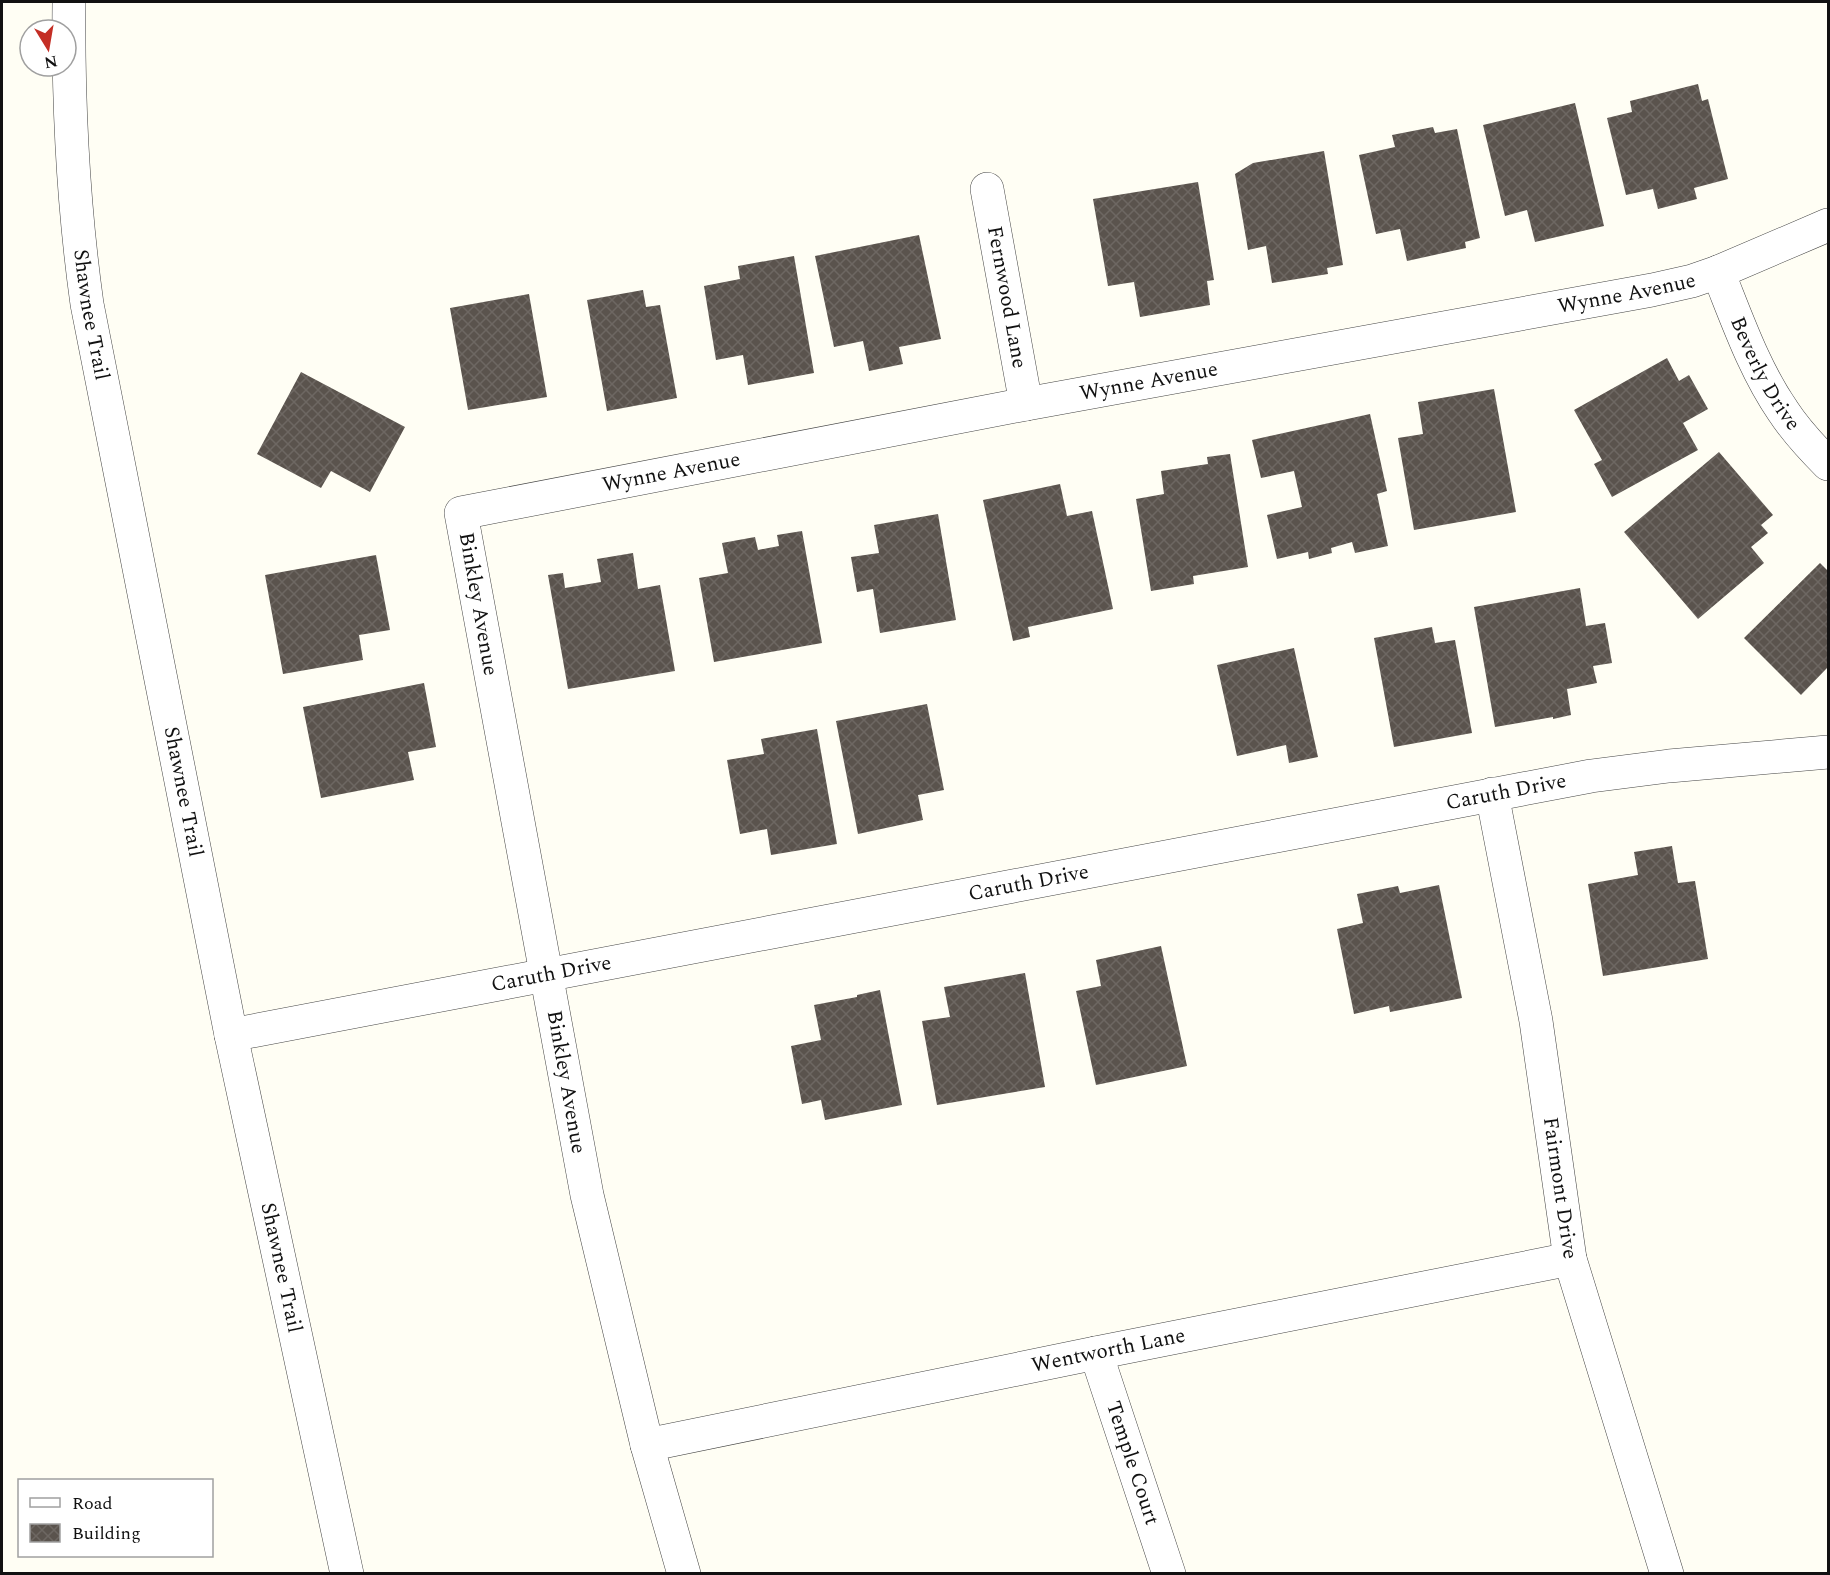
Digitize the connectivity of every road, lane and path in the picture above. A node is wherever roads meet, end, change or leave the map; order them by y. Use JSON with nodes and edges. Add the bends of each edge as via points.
{"nodes":[{"id":1,"x":69,"y":2,"type":"edge"},
{"id":2,"x":987,"y":189,"type":"dead end"},
{"id":3,"x":1828,"y":225,"type":"edge"},
{"id":4,"x":1718,"y":272,"type":"junction"},
{"id":5,"x":1026,"y":404,"type":"junction"},
{"id":6,"x":1828,"y":464,"type":"edge"},
{"id":7,"x":461,"y":513,"type":"joint"},
{"id":8,"x":1828,"y":752,"type":"edge"},
{"id":9,"x":1492,"y":794,"type":"junction"},
{"id":10,"x":546,"y":975,"type":"junction"},
{"id":11,"x":231,"y":1035,"type":"junction"},
{"id":12,"x":1570,"y":1259,"type":"junction"},
{"id":13,"x":1096,"y":1353,"type":"junction"},
{"id":14,"x":647,"y":1445,"type":"junction"},
{"id":15,"x":347,"y":1574,"type":"edge"},
{"id":16,"x":684,"y":1574,"type":"edge"},
{"id":17,"x":1169,"y":1574,"type":"edge"},
{"id":18,"x":1667,"y":1574,"type":"edge"}],
"edges":[{"from":1,"to":11,"type":"street","name":"Shawnee Trail","via":[[71,138],[87,304]]},
{"from":2,"to":5,"type":"street","name":"Fernwood Lane"},
{"from":3,"to":4,"type":"street","name":"Wynne Avenue"},
{"from":4,"to":5,"type":"street","name":"Wynne Avenue","via":[[1652,290]]},
{"from":4,"to":6,"type":"street","name":"Beverly Drive","via":[[1755,361],[1783,411]]},
{"from":5,"to":7,"type":"street","name":"Wynne Avenue"},
{"from":7,"to":10,"type":"street","name":"Binkley Avenue"},
{"from":8,"to":9,"type":"street","name":"Caruth Drive","via":[[1669,766]]},
{"from":9,"to":10,"type":"street","name":"Caruth Drive"},
{"from":9,"to":12,"type":"street","name":"Fairmont Drive","via":[[1536,1021]]},
{"from":10,"to":11,"type":"street","name":"Caruth Drive"},
{"from":10,"to":14,"type":"street","name":"Binkley Avenue","via":[[587,1195]]},
{"from":11,"to":15,"type":"street","name":"Shawnee Trail"},
{"from":12,"to":13,"type":"street","name":"Wentworth Lane"},
{"from":12,"to":18,"type":"street","name":"Fairmont Drive"},
{"from":13,"to":14,"type":"street","name":"Wentworth Lane"},
{"from":13,"to":17,"type":"street","name":"Temple Court"},
{"from":14,"to":16,"type":"street","name":"Binkley Avenue"}]}
